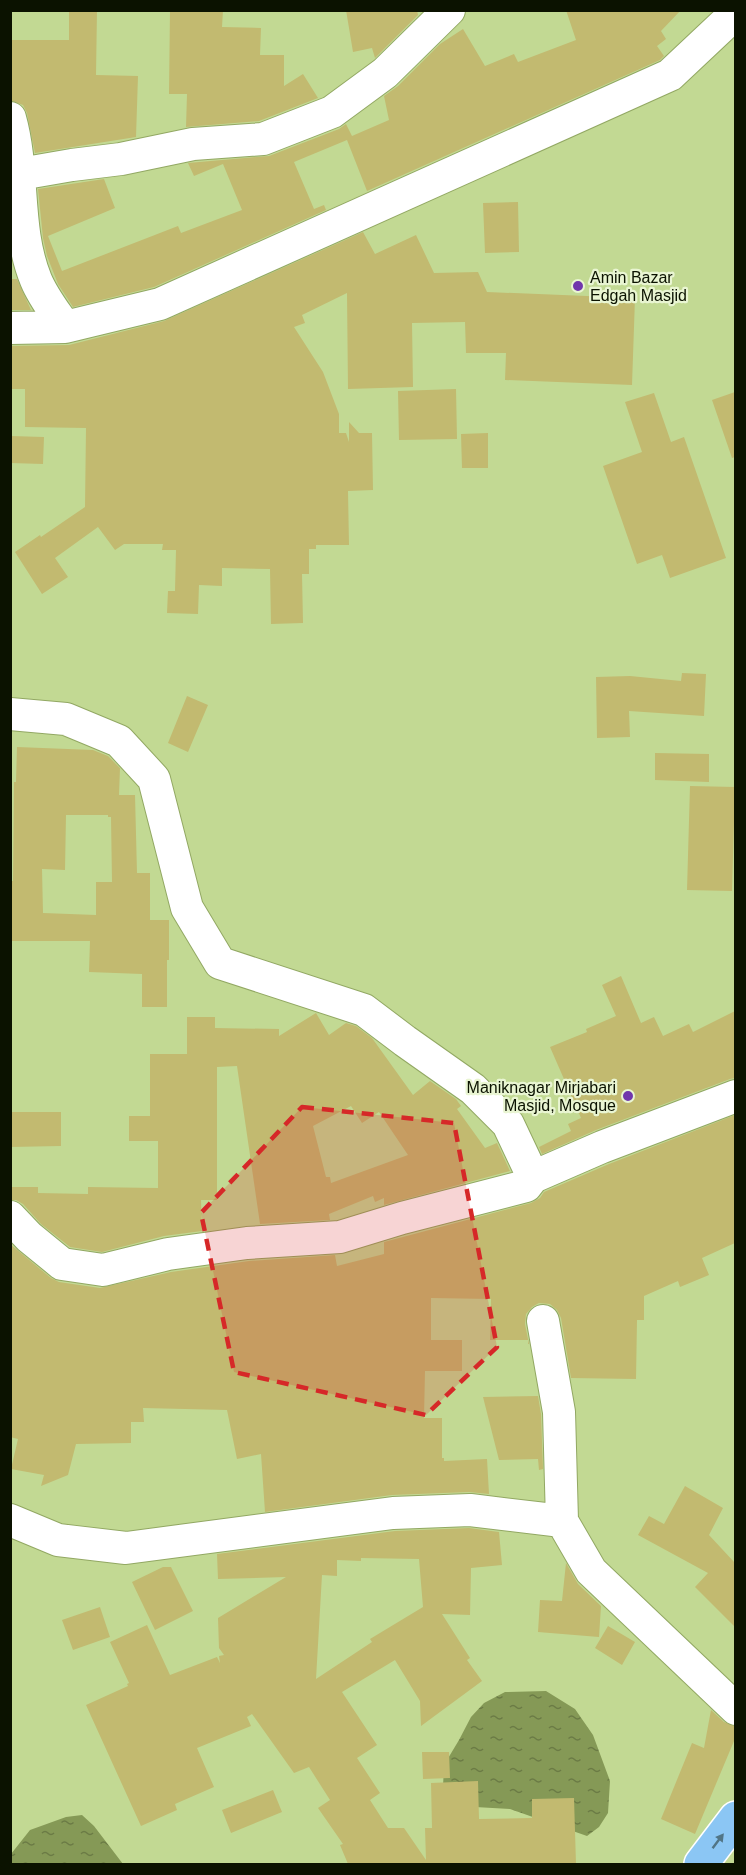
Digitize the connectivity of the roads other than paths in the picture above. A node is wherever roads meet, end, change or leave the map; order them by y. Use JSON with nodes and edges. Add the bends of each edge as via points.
{"nodes":[{"id":1,"x":449,"y":10,"type":"edge"},
{"id":2,"x":735,"y":13,"type":"edge"},
{"id":3,"x":10,"y":118,"type":"edge"},
{"id":4,"x":20,"y":174,"type":"junction"},
{"id":5,"x":65,"y":327,"type":"junction"},
{"id":6,"x":10,"y":328,"type":"edge"},
{"id":7,"x":10,"y":714,"type":"edge"},
{"id":8,"x":735,"y":1096,"type":"edge"},
{"id":9,"x":533,"y":1177,"type":"junction"},
{"id":10,"x":10,"y":1217,"type":"edge"},
{"id":11,"x":543,"y":1321,"type":"dead end"},
{"id":12,"x":10,"y":1520,"type":"edge"},
{"id":13,"x":562,"y":1521,"type":"junction"},
{"id":14,"x":735,"y":1709,"type":"edge"},
{"id":15,"x":735,"y":1818,"type":"edge"},
{"id":16,"x":701,"y":1864,"type":"edge"}],
"edges":[{"from":1,"to":4,"type":"street","via":[[385,73],[332,112],[262,139],[193,144]]},
{"from":2,"to":5,"type":"street","via":[[670,75],[160,304]]},
{"from":3,"to":4,"type":"street"},
{"from":4,"to":5,"type":"street","via":[[24,238],[36,281]]},
{"from":5,"to":6,"type":"street"},
{"from":7,"to":9,"type":"street","via":[[66,720],[119,741],[154,779],[187,908],[220,963],[364,1010],[473,1089],[508,1124]]},
{"from":8,"to":9,"type":"street"},
{"from":9,"to":10,"type":"street","via":[[526,1186],[340,1237],[247,1243],[168,1254],[103,1270],[62,1264]]},
{"from":11,"to":13,"type":"street","via":[[560,1412]]},
{"from":12,"to":13,"type":"street","via":[[57,1540],[126,1548],[393,1513],[470,1510]]},
{"from":13,"to":14,"type":"street","via":[[591,1571]]},
{"from":16,"to":15,"type":"highway","one_way":true}]}
